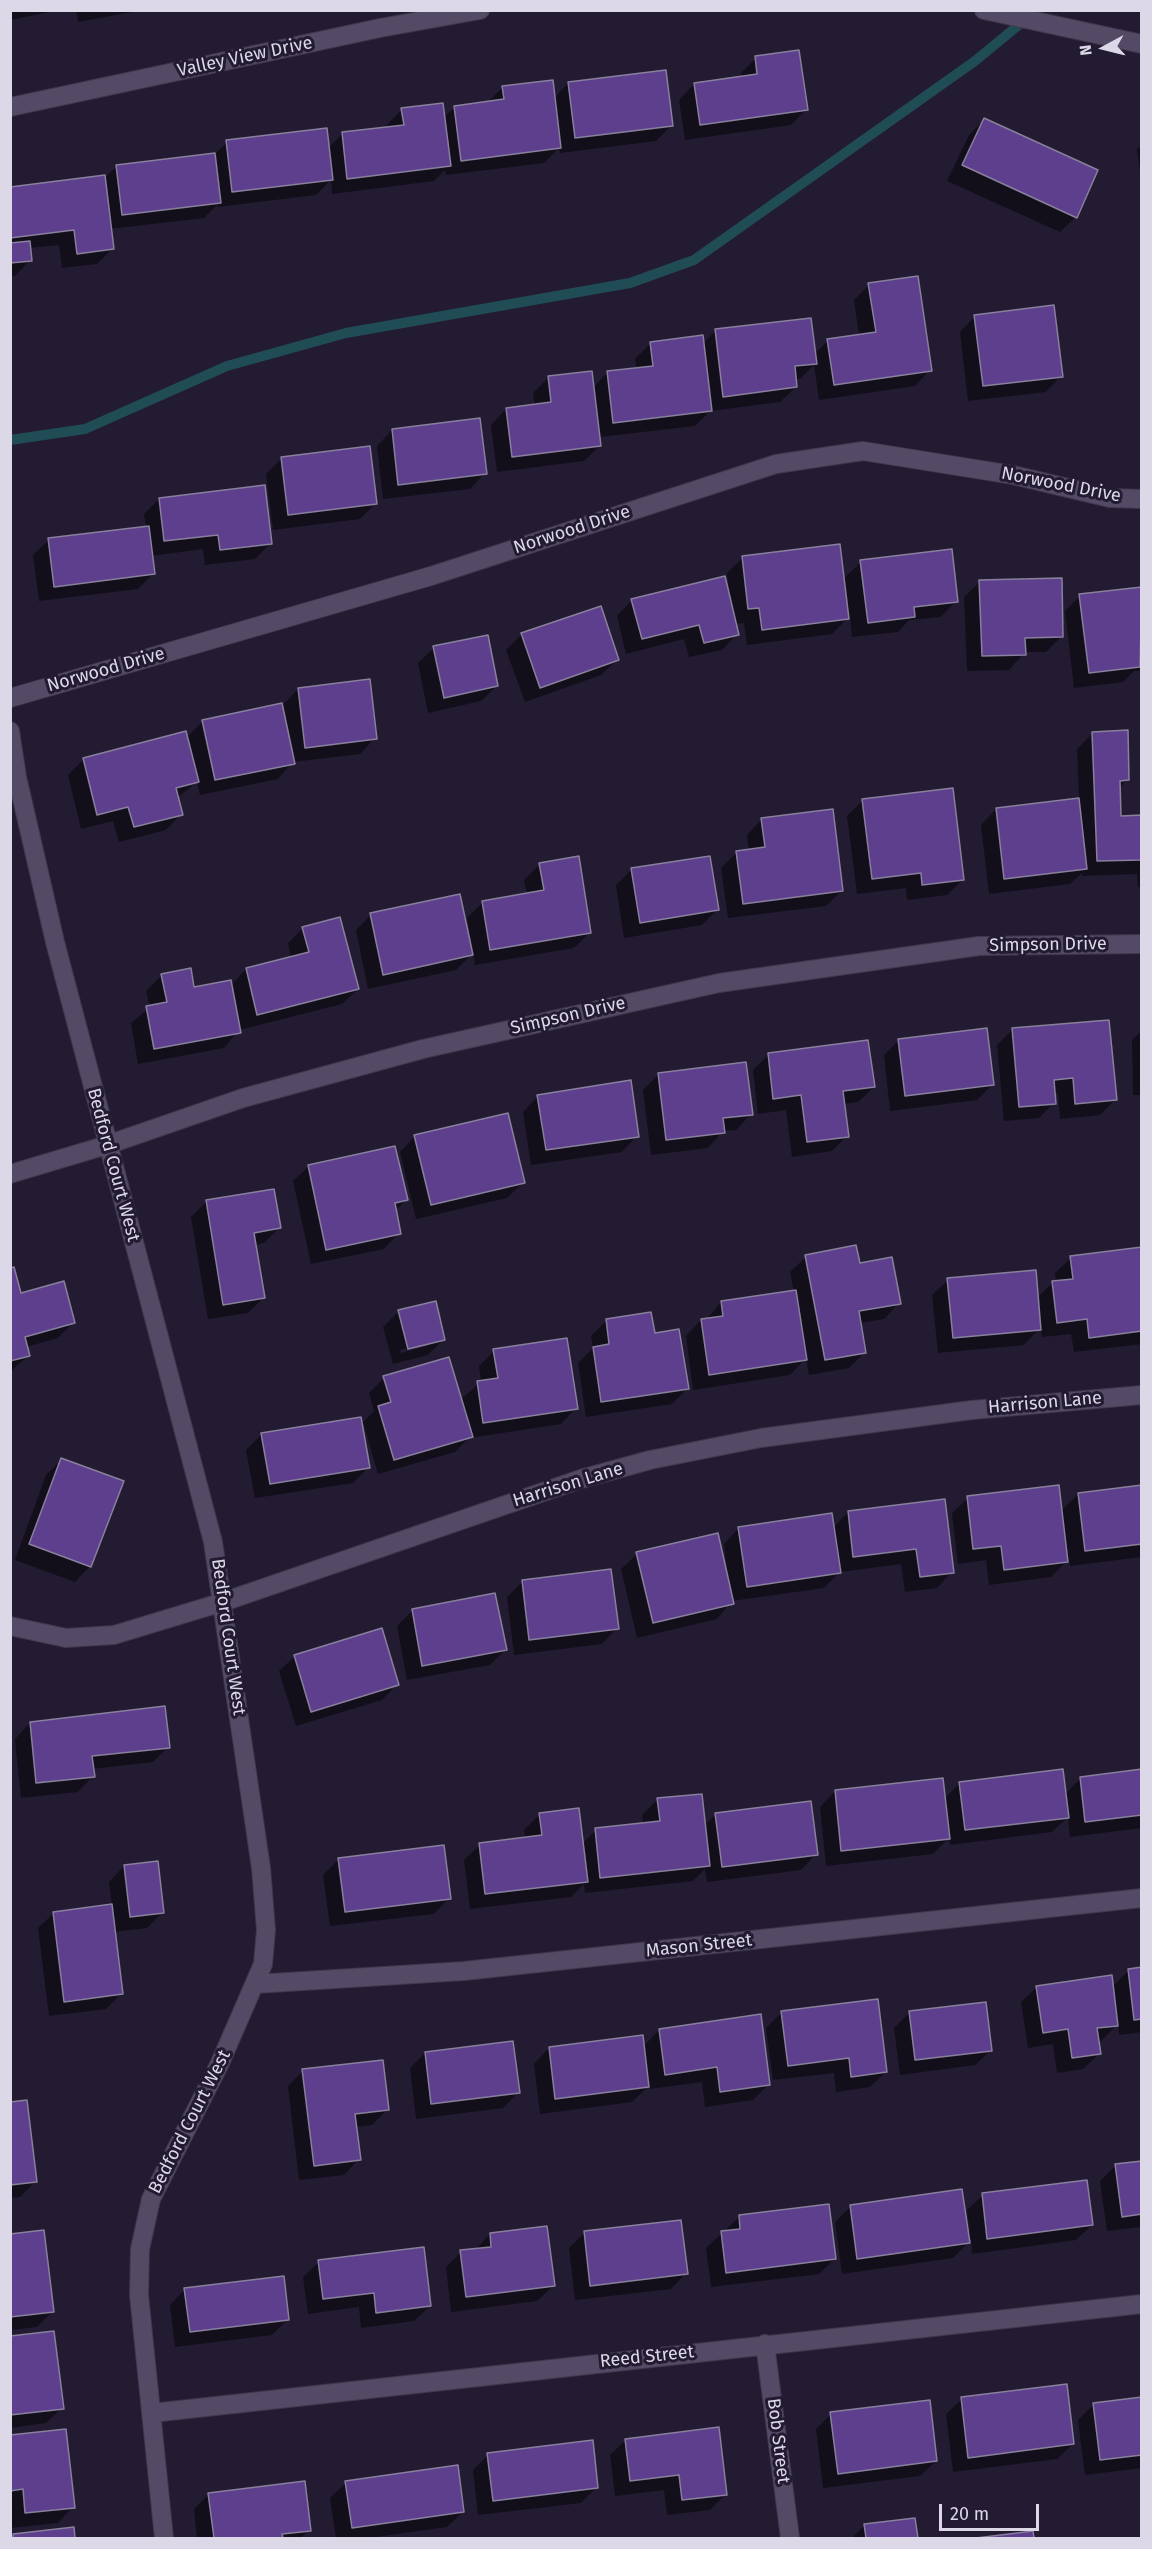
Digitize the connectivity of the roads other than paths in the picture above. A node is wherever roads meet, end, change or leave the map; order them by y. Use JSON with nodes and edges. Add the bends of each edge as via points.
{"nodes":[{"id":1,"x":480,"y":10,"type":"edge"},
{"id":2,"x":989,"y":12,"type":"edge"},
{"id":3,"x":1142,"y":44,"type":"edge"},
{"id":4,"x":10,"y":107,"type":"edge"},
{"id":5,"x":1142,"y":499,"type":"edge"},
{"id":6,"x":10,"y":698,"type":"edge"},
{"id":7,"x":10,"y":731,"type":"edge"},
{"id":8,"x":1142,"y":944,"type":"edge"},
{"id":9,"x":108,"y":1145,"type":"junction"},
{"id":10,"x":10,"y":1174,"type":"edge"},
{"id":11,"x":1142,"y":1395,"type":"edge"},
{"id":12,"x":223,"y":1602,"type":"junction"},
{"id":13,"x":10,"y":1626,"type":"edge"},
{"id":14,"x":1142,"y":1898,"type":"edge"},
{"id":15,"x":255,"y":1984,"type":"junction"},
{"id":16,"x":1142,"y":2304,"type":"edge"},
{"id":17,"x":765,"y":2344,"type":"junction"},
{"id":18,"x":152,"y":2413,"type":"junction"},
{"id":19,"x":164,"y":2538,"type":"edge"},
{"id":20,"x":790,"y":2538,"type":"edge"}],
"edges":[{"from":1,"to":4,"type":"street","name":"Valley View Drive"},
{"from":2,"to":3,"type":"street"},
{"from":5,"to":6,"type":"street","name":"Norwood Drive","via":[[1110,498],[1013,475],[863,451],[776,464],[431,576]]},
{"from":7,"to":9,"type":"street","name":"Bedford Court West","via":[[55,942]]},
{"from":8,"to":9,"type":"street","name":"Simpson Drive","via":[[979,946],[719,983],[423,1049],[243,1098]]},
{"from":9,"to":10,"type":"street","name":"Simpson Drive"},
{"from":9,"to":12,"type":"street","name":"Bedford Court West","via":[[213,1542]]},
{"from":11,"to":12,"type":"street","name":"Harrison Lane","via":[[972,1410],[761,1438],[650,1460],[580,1479]]},
{"from":12,"to":13,"type":"street","name":"Harrison Lane","via":[[114,1635],[66,1638]]},
{"from":12,"to":15,"type":"street","name":"Bedford Court West","via":[[261,1868],[266,1930]]},
{"from":14,"to":15,"type":"street","name":"Mason Street","via":[[464,1971]]},
{"from":15,"to":18,"type":"street","name":"Bedford Court West","via":[[151,2199],[140,2248],[139,2295]]},
{"from":16,"to":17,"type":"street","name":"Reed Street"},
{"from":17,"to":18,"type":"street","name":"Reed Street"},
{"from":17,"to":20,"type":"street","name":"Bob Street"},
{"from":18,"to":19,"type":"street","name":"Bedford Court West"}]}
